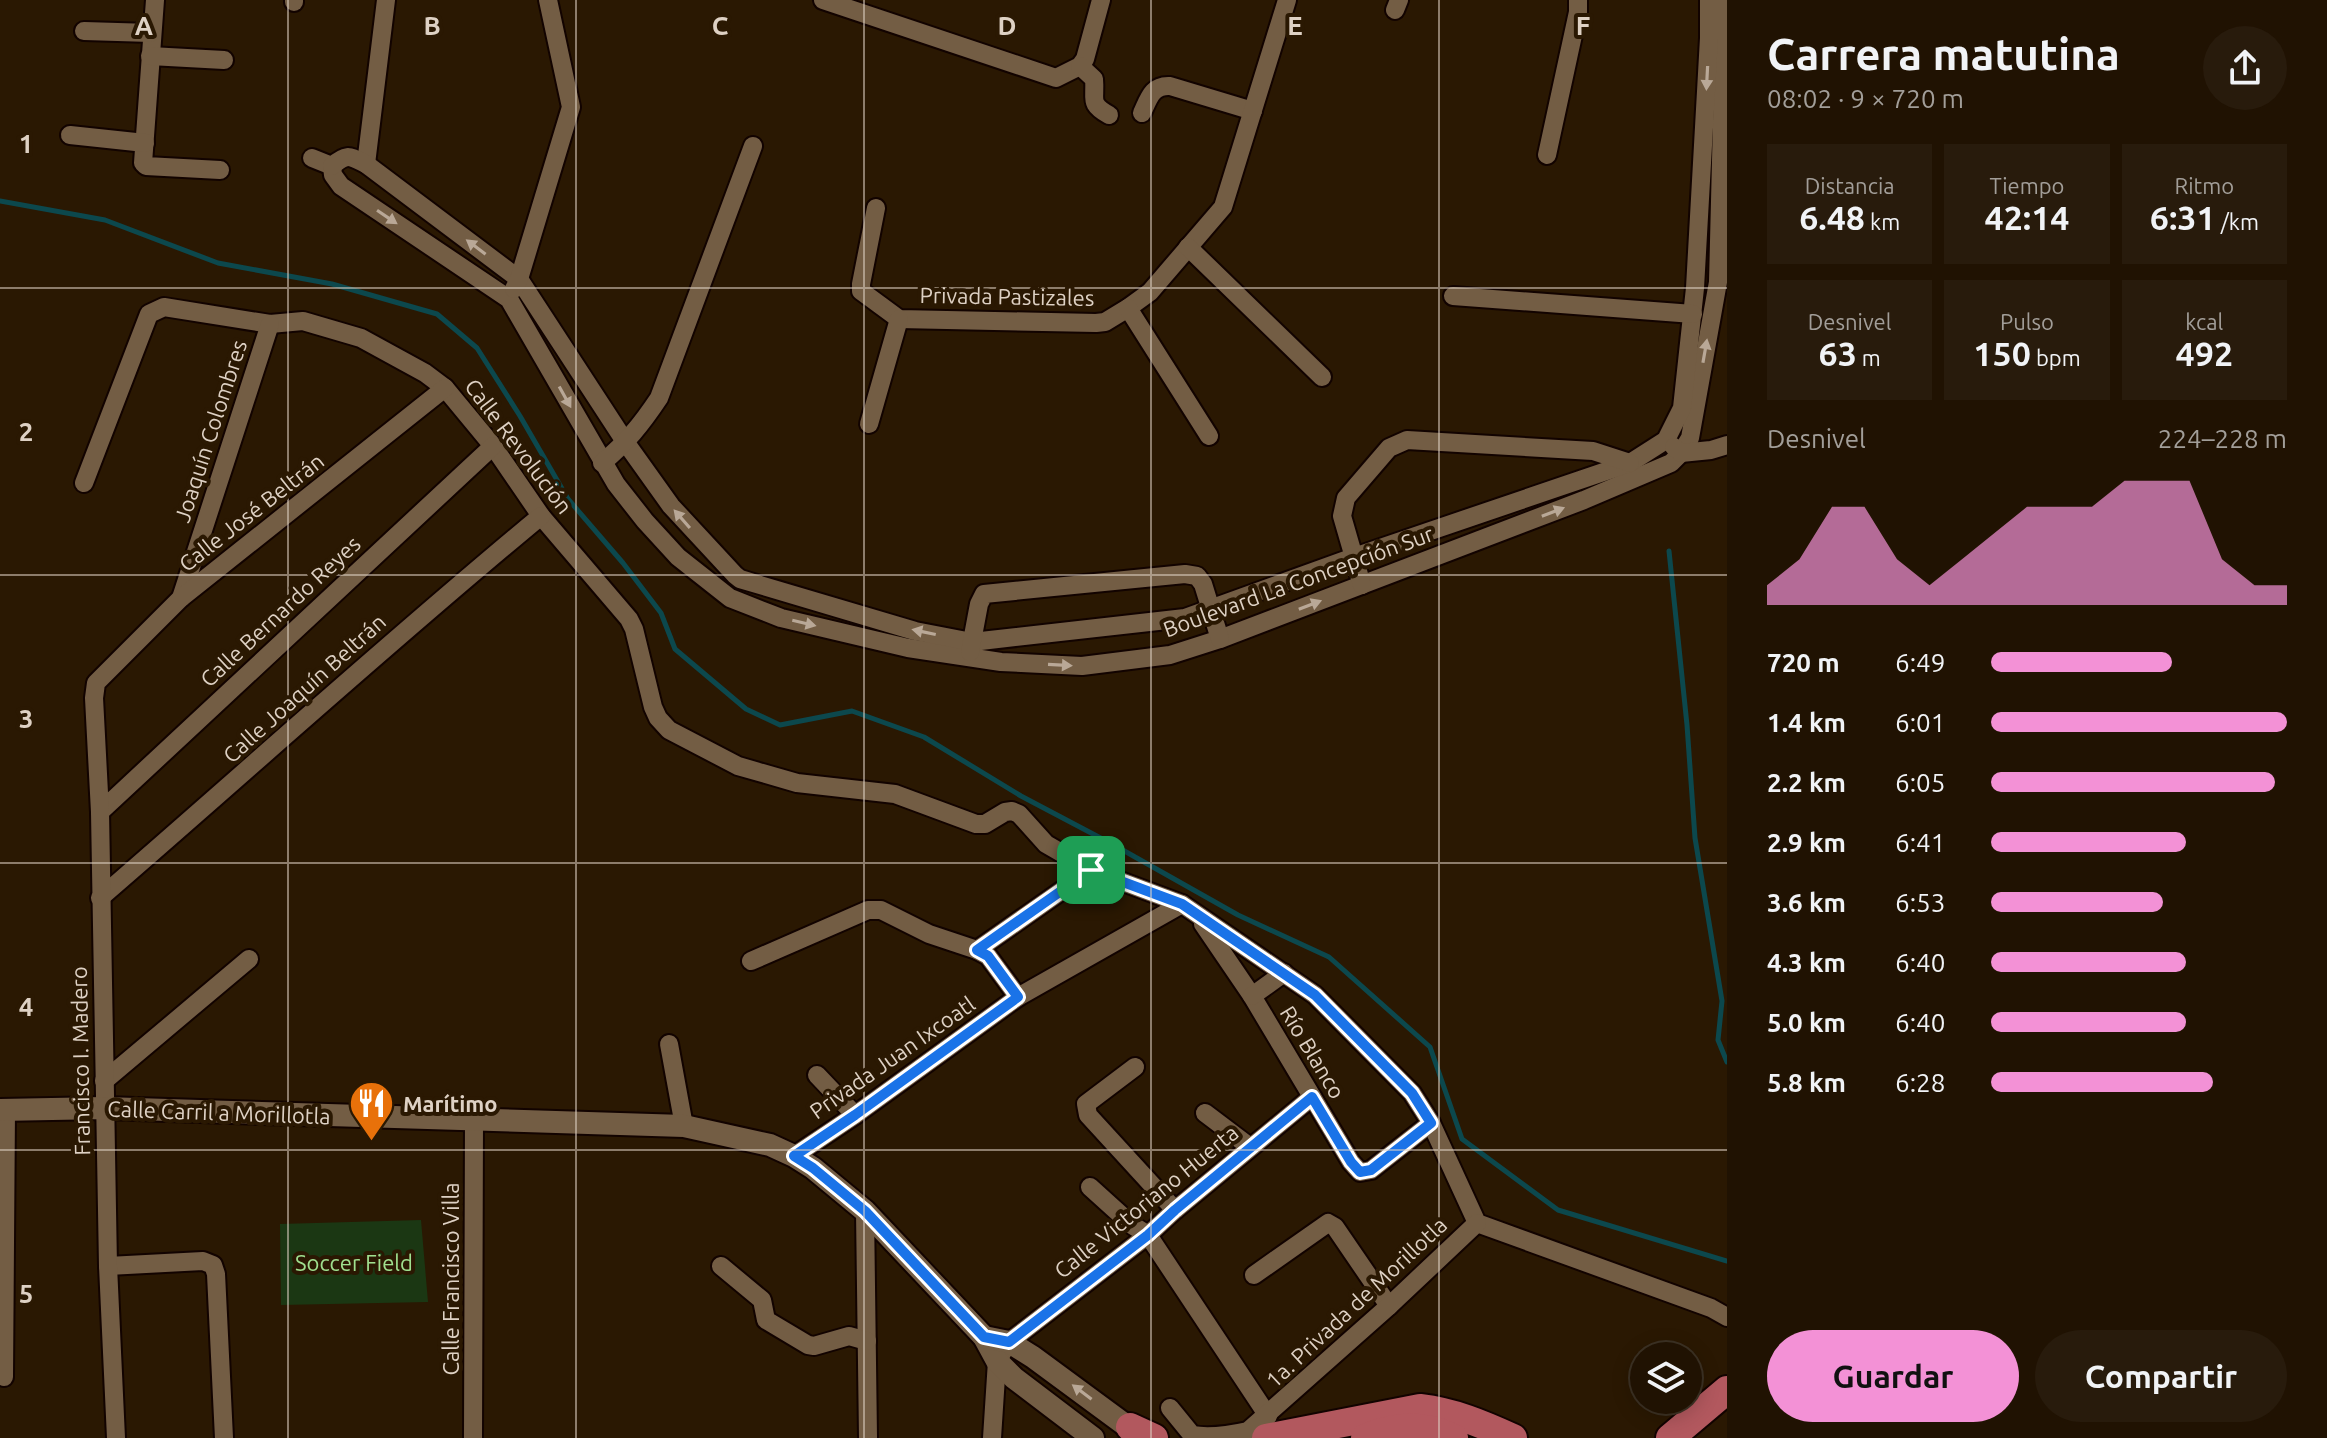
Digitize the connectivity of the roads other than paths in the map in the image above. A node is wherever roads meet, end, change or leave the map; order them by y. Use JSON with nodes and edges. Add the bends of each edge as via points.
{"nodes":[{"id":1,"x":155,"y":0,"type":"edge"},
{"id":2,"x":386,"y":0,"type":"edge"},
{"id":3,"x":548,"y":0,"type":"edge"},
{"id":4,"x":823,"y":0,"type":"edge"},
{"id":5,"x":882,"y":0,"type":"edge"},
{"id":6,"x":1101,"y":0,"type":"edge"},
{"id":7,"x":1287,"y":0,"type":"edge"},
{"id":8,"x":1578,"y":0,"type":"edge"},
{"id":9,"x":1709,"y":0,"type":"edge"},
{"id":10,"x":1725,"y":0,"type":"edge"},
{"id":11,"x":882,"y":20,"type":"junction"},
{"id":12,"x":84,"y":31,"type":"dead end"},
{"id":13,"x":151,"y":33,"type":"junction"},
{"id":14,"x":1721,"y":45,"type":"edge"},
{"id":15,"x":150,"y":56,"type":"junction"},
{"id":16,"x":224,"y":60,"type":"dead end"},
{"id":17,"x":1080,"y":66,"type":"junction"},
{"id":18,"x":1253,"y":111,"type":"junction"},
{"id":19,"x":1142,"y":113,"type":"dead end"},
{"id":20,"x":1109,"y":115,"type":"dead end"},
{"id":21,"x":70,"y":135,"type":"dead end"},
{"id":22,"x":145,"y":143,"type":"junction"},
{"id":23,"x":753,"y":146,"type":"dead end"},
{"id":24,"x":1547,"y":155,"type":"dead end"},
{"id":25,"x":312,"y":158,"type":"dead end"},
{"id":26,"x":366,"y":164,"type":"junction"},
{"id":27,"x":332,"y":166,"type":"junction"},
{"id":28,"x":220,"y":170,"type":"dead end"},
{"id":29,"x":876,"y":208,"type":"dead end"},
{"id":30,"x":1188,"y":247,"type":"junction"},
{"id":31,"x":519,"y":279,"type":"junction"},
{"id":32,"x":1722,"y":280,"type":"edge"},
{"id":33,"x":1695,"y":288,"type":"junction"},
{"id":34,"x":1453,"y":296,"type":"dead end"},
{"id":35,"x":509,"y":299,"type":"junction"},
{"id":36,"x":1128,"y":308,"type":"junction"},
{"id":37,"x":1693,"y":314,"type":"junction"},
{"id":38,"x":899,"y":319,"type":"junction"},
{"id":39,"x":270,"y":324,"type":"junction"},
{"id":40,"x":1322,"y":377,"type":"dead end"},
{"id":41,"x":445,"y":388,"type":"junction"},
{"id":42,"x":869,"y":424,"type":"dead end"},
{"id":43,"x":1209,"y":436,"type":"dead end"},
{"id":44,"x":1666,"y":440,"type":"junction"},
{"id":45,"x":626,"y":443,"type":"junction"},
{"id":46,"x":1727,"y":445,"type":"edge"},
{"id":47,"x":493,"y":446,"type":"junction"},
{"id":48,"x":1681,"y":453,"type":"junction"},
{"id":49,"x":602,"y":463,"type":"junction"},
{"id":50,"x":1630,"y":463,"type":"junction"},
{"id":51,"x":84,"y":483,"type":"dead end"},
{"id":52,"x":541,"y":516,"type":"junction"},
{"id":53,"x":1354,"y":557,"type":"junction"},
{"id":54,"x":1362,"y":585,"type":"junction"},
{"id":55,"x":181,"y":598,"type":"junction"},
{"id":56,"x":1210,"y":611,"type":"junction"},
{"id":57,"x":1220,"y":639,"type":"junction"},
{"id":58,"x":970,"y":650,"type":"junction"},
{"id":59,"x":96,"y":683,"type":"joint"},
{"id":60,"x":100,"y":812,"type":"junction"},
{"id":61,"x":1091,"y":870,"type":"junction"},
{"id":62,"x":100,"y":898,"type":"junction"},
{"id":63,"x":1182,"y":904,"type":"junction"},
{"id":64,"x":1198,"y":916,"type":"junction"},
{"id":65,"x":977,"y":950,"type":"junction"},
{"id":66,"x":249,"y":959,"type":"dead end"},
{"id":67,"x":751,"y":961,"type":"dead end"},
{"id":68,"x":1284,"y":973,"type":"junction"},
{"id":69,"x":1252,"y":996,"type":"junction"},
{"id":70,"x":1018,"y":997,"type":"junction"},
{"id":71,"x":669,"y":1044,"type":"dead end"},
{"id":72,"x":1135,"y":1067,"type":"dead end"},
{"id":73,"x":817,"y":1075,"type":"dead end"},
{"id":74,"x":104,"y":1081,"type":"junction"},
{"id":75,"x":1312,"y":1097,"type":"junction"},
{"id":76,"x":104,"y":1108,"type":"junction"},
{"id":77,"x":3,"y":1110,"type":"edge"},
{"id":78,"x":1205,"y":1113,"type":"dead end"},
{"id":79,"x":855,"y":1115,"type":"junction"},
{"id":80,"x":474,"y":1121,"type":"junction"},
{"id":81,"x":1431,"y":1123,"type":"junction"},
{"id":82,"x":684,"y":1126,"type":"junction"},
{"id":83,"x":1250,"y":1147,"type":"junction"},
{"id":84,"x":794,"y":1156,"type":"junction"},
{"id":85,"x":1090,"y":1187,"type":"dead end"},
{"id":86,"x":1175,"y":1210,"type":"junction"},
{"id":87,"x":865,"y":1211,"type":"junction"},
{"id":88,"x":1477,"y":1223,"type":"junction"},
{"id":89,"x":1148,"y":1235,"type":"junction"},
{"id":90,"x":108,"y":1266,"type":"junction"},
{"id":91,"x":721,"y":1266,"type":"dead end"},
{"id":92,"x":1254,"y":1275,"type":"dead end"},
{"id":93,"x":1389,"y":1306,"type":"junction"},
{"id":94,"x":1727,"y":1317,"type":"edge"},
{"id":95,"x":867,"y":1341,"type":"junction"},
{"id":96,"x":1003,"y":1351,"type":"junction"},
{"id":97,"x":4,"y":1377,"type":"dead end"},
{"id":98,"x":1727,"y":1390,"type":"edge"},
{"id":99,"x":1170,"y":1408,"type":"dead end"},
{"id":100,"x":1267,"y":1427,"type":"edge"},
{"id":101,"x":1143,"y":1434,"type":"edge"},
{"id":102,"x":116,"y":1438,"type":"edge"},
{"id":103,"x":224,"y":1438,"type":"edge"},
{"id":104,"x":473,"y":1438,"type":"edge"},
{"id":105,"x":868,"y":1438,"type":"edge"},
{"id":106,"x":992,"y":1438,"type":"edge"},
{"id":107,"x":1093,"y":1438,"type":"edge"},
{"id":108,"x":1365,"y":1438,"type":"edge"},
{"id":109,"x":1454,"y":1438,"type":"edge"},
{"id":110,"x":1513,"y":1438,"type":"edge"},
{"id":111,"x":1670,"y":1438,"type":"edge"}],
"edges":[{"from":1,"to":13,"type":"street"},
{"from":2,"to":26,"type":"street"},
{"from":3,"to":31,"type":"street","via":[[571,107]]},
{"from":4,"to":11,"type":"street"},
{"from":5,"to":11,"type":"street"},
{"from":6,"to":17,"type":"street"},
{"from":7,"to":18,"type":"street","name":"Privada Pastizales"},
{"from":8,"to":24,"type":"street"},
{"from":9,"to":14,"type":"street"},
{"from":10,"to":14,"type":"street"},
{"from":11,"to":17,"type":"street","via":[[1056,78]]},
{"from":12,"to":13,"type":"street"},
{"from":13,"to":15,"type":"street"},
{"from":14,"to":32,"type":"street"},
{"from":14,"to":33,"type":"street","one_way":true},
{"from":15,"to":16,"type":"street"},
{"from":15,"to":22,"type":"street"},
{"from":17,"to":20,"type":"street","via":[[1094,79],[1096,108]]},
{"from":18,"to":19,"type":"street","via":[[1161,85]]},
{"from":18,"to":30,"type":"street","name":"Privada Pastizales","via":[[1223,207]]},
{"from":21,"to":22,"type":"street"},
{"from":22,"to":28,"type":"street","via":[[146,166]]},
{"from":23,"to":45,"type":"street","via":[[659,398]]},
{"from":25,"to":27,"type":"street"},
{"from":26,"to":27,"type":"street","via":[[347,156]]},
{"from":31,"to":26,"type":"street","name":"Boulevard La Concepción Sur","one_way":true},
{"from":27,"to":35,"type":"street","name":"Boulevard La Concepción Sur","one_way":true,"via":[[341,186]]},
{"from":29,"to":38,"type":"street","name":"Privada Pastizales","via":[[861,291]]},
{"from":30,"to":36,"type":"street","name":"Privada Pastizales","via":[[1150,292]]},
{"from":30,"to":40,"type":"street"},
{"from":31,"to":35,"type":"street"},
{"from":31,"to":45,"type":"street","name":"Boulevard La Concepción Sur"},
{"from":32,"to":33,"type":"street"},
{"from":48,"to":32,"type":"street","one_way":true,"via":[[1690,438]]},
{"from":33,"to":37,"type":"street"},
{"from":34,"to":37,"type":"street"},
{"from":35,"to":49,"type":"street","name":"Boulevard La Concepción Sur","one_way":true},
{"from":36,"to":38,"type":"street","name":"Privada Pastizales","via":[[1096,323]]},
{"from":36,"to":43,"type":"street"},
{"from":37,"to":44,"type":"street","via":[[1682,408]]},
{"from":38,"to":42,"type":"street"},
{"from":39,"to":41,"type":"street","name":"Calle Revolución","via":[[303,321],[361,338]]},
{"from":39,"to":51,"type":"street","name":"Calle Revolución","via":[[164,307],[149,314]]},
{"from":39,"to":55,"type":"street","name":"Joaquín Colombres"},
{"from":41,"to":47,"type":"street","name":"Calle Revolución"},
{"from":41,"to":55,"type":"street","name":"Calle José Beltrán"},
{"from":44,"to":48,"type":"street"},
{"from":44,"to":50,"type":"street","name":"Boulevard La Concepción Sur"},
{"from":45,"to":49,"type":"street"},
{"from":58,"to":45,"type":"street","name":"Boulevard La Concepción Sur","one_way":true,"via":[[740,579],[671,506]]},
{"from":46,"to":48,"type":"street"},
{"from":47,"to":52,"type":"street","name":"Calle Revolución"},
{"from":47,"to":60,"type":"street","name":"Calle Bernardo Reyes"},
{"from":54,"to":48,"type":"street","name":"Boulevard La Concepción Sur","one_way":true,"via":[[1584,500],[1671,463]]},
{"from":49,"to":58,"type":"street","name":"Boulevard La Concepción Sur","one_way":true,"via":[[678,557],[730,598],[781,618],[908,648]]},
{"from":50,"to":53,"type":"street","name":"Boulevard La Concepción Sur"},
{"from":50,"to":53,"type":"street","via":[[1593,451],[1407,440],[1389,448],[1346,498],[1342,516]]},
{"from":52,"to":61,"type":"street","name":"Calle Revolución","via":[[629,619],[653,707],[669,730],[738,766],[797,783],[895,794],[976,824],[1012,811],[1046,844]]},
{"from":52,"to":62,"type":"street","name":"Calle Joaquín Beltrán"},
{"from":53,"to":54,"type":"street"},
{"from":53,"to":56,"type":"street","name":"Boulevard La Concepción Sur"},
{"from":57,"to":54,"type":"street","name":"Boulevard La Concepción Sur","one_way":true},
{"from":55,"to":59,"type":"street","name":"Calle José Beltrán"},
{"from":56,"to":57,"type":"street"},
{"from":56,"to":58,"type":"street","name":"Boulevard La Concepción Sur"},
{"from":56,"to":58,"type":"street","via":[[1203,584],[1197,576],[1185,574],[995,592],[984,594],[979,604]]},
{"from":58,"to":57,"type":"street","name":"Boulevard La Concepción Sur","one_way":true,"via":[[1001,662],[1082,666],[1170,655]]},
{"from":59,"to":60,"type":"street","name":"Francisco I. Madero"},
{"from":60,"to":62,"type":"street","name":"Francisco I. Madero"},
{"from":61,"to":63,"type":"street"},
{"from":61,"to":65,"type":"street"},
{"from":62,"to":74,"type":"street","name":"Francisco I. Madero"},
{"from":63,"to":64,"type":"street"},
{"from":63,"to":70,"type":"street","name":"Privada Juan Ixcoatl"},
{"from":64,"to":68,"type":"street"},
{"from":64,"to":69,"type":"street","name":"Río Blanco"},
{"from":65,"to":67,"type":"street","via":[[881,910],[868,910]]},
{"from":65,"to":70,"type":"street","via":[[988,956]]},
{"from":66,"to":74,"type":"street"},
{"from":68,"to":69,"type":"street"},
{"from":68,"to":81,"type":"street","via":[[1315,995],[1412,1093]]},
{"from":69,"to":75,"type":"street","name":"Río Blanco"},
{"from":70,"to":79,"type":"street","name":"Privada Juan Ixcoatl"},
{"from":71,"to":82,"type":"street"},
{"from":72,"to":86,"type":"street","via":[[1086,1104],[1086,1110]]},
{"from":73,"to":79,"type":"street"},
{"from":74,"to":76,"type":"street","name":"Francisco I. Madero"},
{"from":75,"to":81,"type":"street","name":"Río Blanco","via":[[1360,1172],[1371,1170]]},
{"from":75,"to":83,"type":"street","name":"Calle Victoriano Huerta"},
{"from":76,"to":77,"type":"street","name":"Calle Carril a Morillotla"},
{"from":76,"to":80,"type":"street","name":"Calle Carril a Morillotla"},
{"from":76,"to":90,"type":"street","name":"Francisco I. Madero"},
{"from":77,"to":97,"type":"street"},
{"from":78,"to":83,"type":"street"},
{"from":79,"to":84,"type":"street","name":"Privada Juan Ixcoatl"},
{"from":80,"to":82,"type":"street","name":"Calle Carril a Morillotla"},
{"from":80,"to":104,"type":"street","name":"Calle Francisco Villa"},
{"from":81,"to":88,"type":"street"},
{"from":82,"to":84,"type":"street","name":"Calle Carril a Morillotla","via":[[770,1145]]},
{"from":83,"to":86,"type":"street","name":"Calle Victoriano Huerta"},
{"from":84,"to":87,"type":"street","name":"Calle Carril a Morillotla"},
{"from":85,"to":89,"type":"street"},
{"from":86,"to":89,"type":"street","name":"Calle Victoriano Huerta"},
{"from":87,"to":95,"type":"street"},
{"from":87,"to":96,"type":"street","name":"Calle Carril a Morillotla"},
{"from":88,"to":93,"type":"street","name":"1a. Privada de Morillotla"},
{"from":88,"to":94,"type":"street"},
{"from":89,"to":96,"type":"street","name":"Calle Victoriano Huerta"},
{"from":89,"to":100,"type":"street"},
{"from":90,"to":102,"type":"street","name":"Francisco I. Madero"},
{"from":90,"to":103,"type":"street","via":[[203,1261],[213,1265]]},
{"from":91,"to":95,"type":"street","via":[[762,1300],[766,1320],[808,1345],[849,1336]]},
{"from":92,"to":93,"type":"street","via":[[1328,1223]]},
{"from":93,"to":100,"type":"street","name":"1a. Privada de Morillotla"},
{"from":95,"to":105,"type":"street"},
{"from":101,"to":96,"type":"street","name":"Calle Carril a Morillotla","one_way":true,"via":[[1033,1357]]},
{"from":96,"to":106,"type":"street"},
{"from":96,"to":107,"type":"street","name":"Calle Carril a Morillotla","via":[[1014,1378]]},
{"from":98,"to":111,"type":"main road"},
{"from":99,"to":100,"type":"street","name":"1a. Privada de Morillotla","via":[[1197,1437]]},
{"from":100,"to":110,"type":"main road","via":[[1420,1408],[1471,1419]]},
{"from":108,"to":109,"type":"main road","via":[[1394,1427],[1423,1427]]}]}
